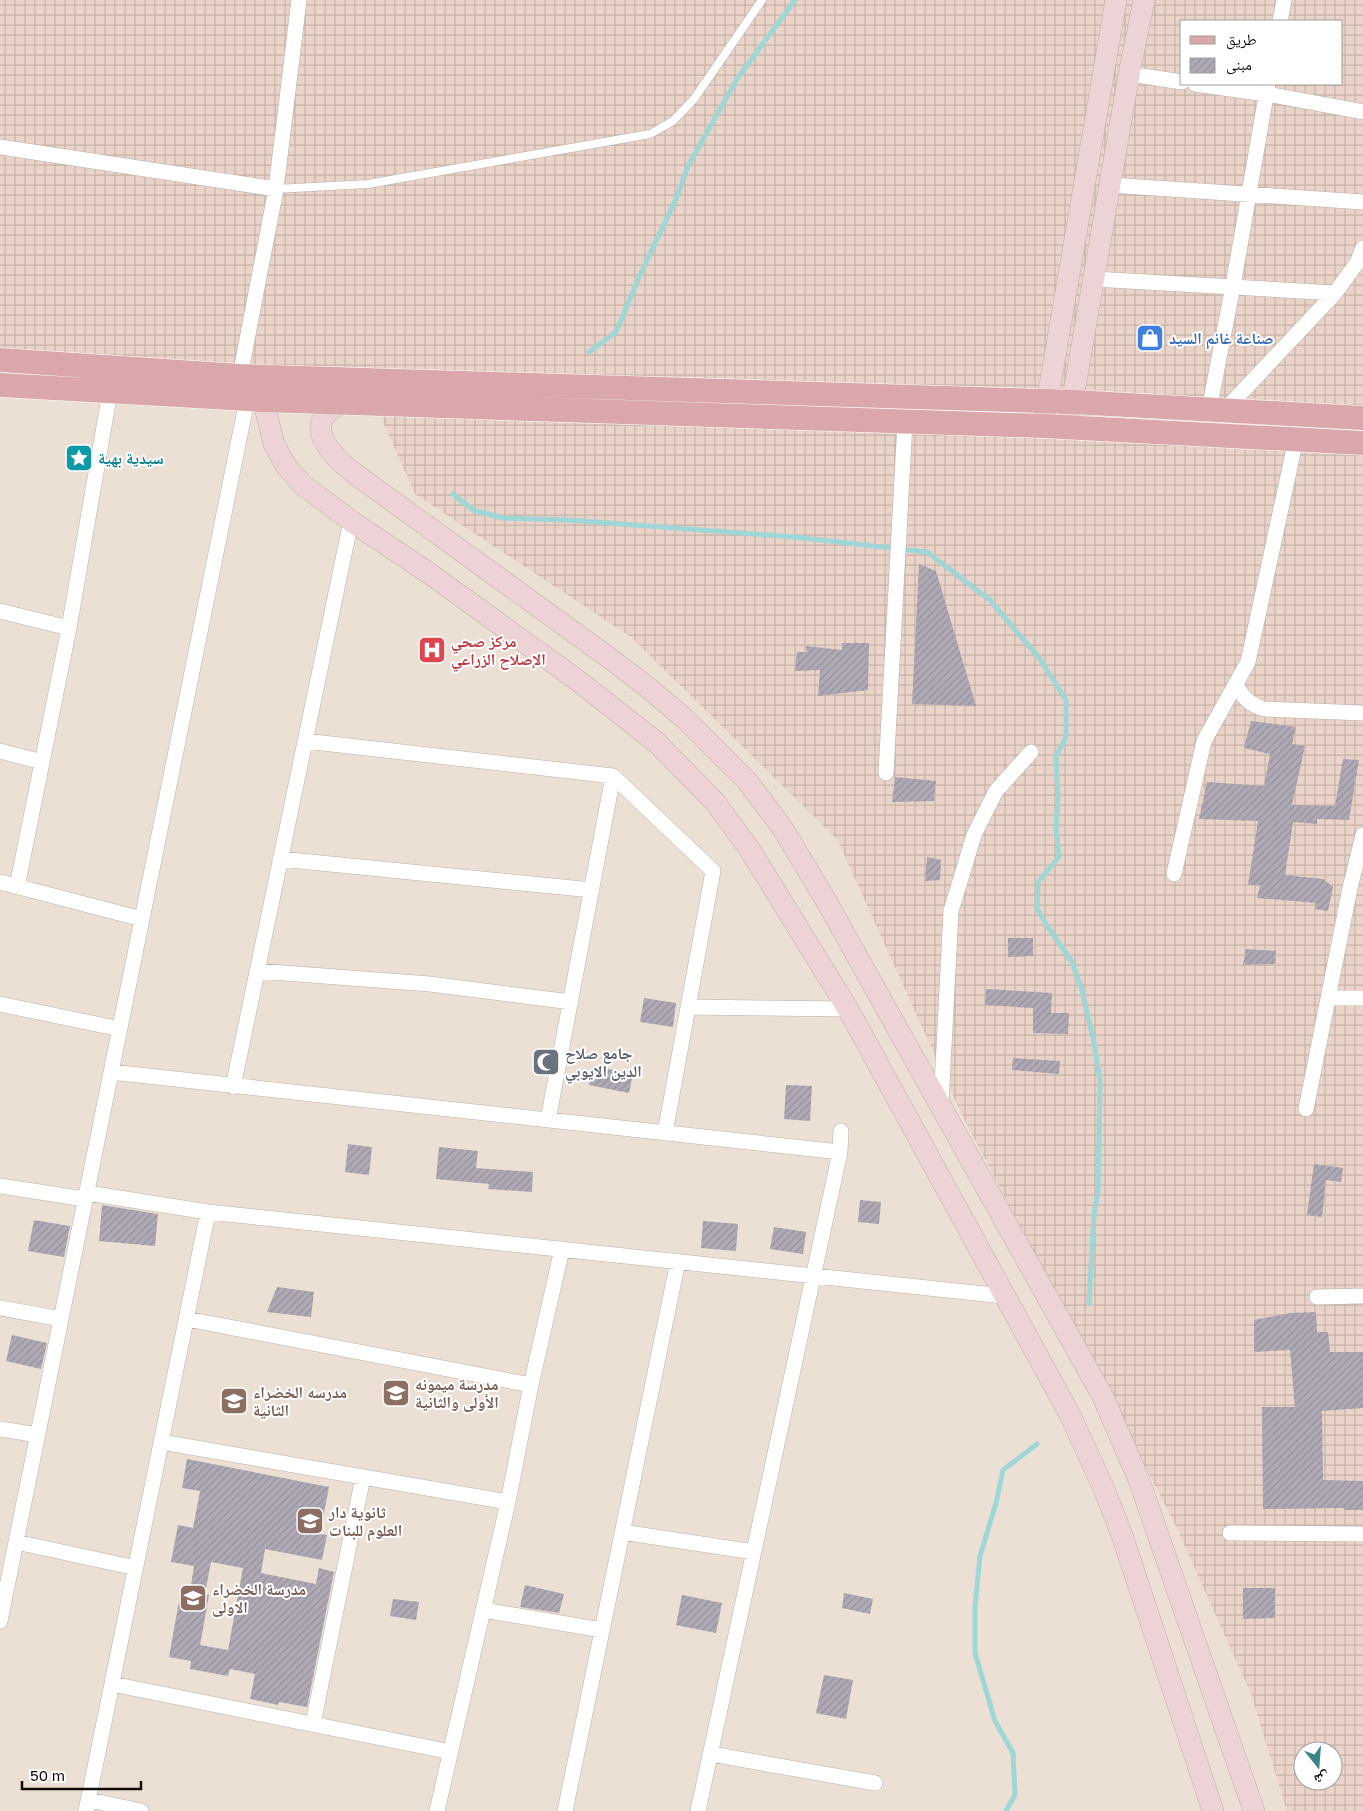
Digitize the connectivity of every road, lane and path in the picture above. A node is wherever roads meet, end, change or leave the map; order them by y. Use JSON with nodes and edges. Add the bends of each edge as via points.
{"nodes":[{"id":1,"x":298,"y":0,"type":"edge"},
{"id":2,"x":762,"y":0,"type":"edge"},
{"id":3,"x":1116,"y":0,"type":"edge"},
{"id":4,"x":1144,"y":0,"type":"edge"},
{"id":5,"x":1284,"y":0,"type":"edge"},
{"id":6,"x":1280,"y":20,"type":"edge"},
{"id":7,"x":1129,"y":74,"type":"junction"},
{"id":8,"x":1180,"y":82,"type":"edge"},
{"id":9,"x":1209,"y":85,"type":"edge"},
{"id":10,"x":1267,"y":89,"type":"edge"},
{"id":11,"x":1363,"y":112,"type":"edge"},
{"id":12,"x":0,"y":147,"type":"edge"},
{"id":13,"x":1110,"y":185,"type":"junction"},
{"id":14,"x":276,"y":189,"type":"junction"},
{"id":15,"x":1249,"y":194,"type":"junction"},
{"id":16,"x":1363,"y":202,"type":"edge"},
{"id":17,"x":1363,"y":248,"type":"edge"},
{"id":18,"x":1094,"y":279,"type":"junction"},
{"id":19,"x":1233,"y":286,"type":"junction"},
{"id":20,"x":1335,"y":293,"type":"junction"},
{"id":21,"x":0,"y":360,"type":"edge"},
{"id":22,"x":240,"y":376,"type":"junction"},
{"id":23,"x":0,"y":385,"type":"edge"},
{"id":24,"x":110,"y":392,"type":"junction"},
{"id":25,"x":255,"y":400,"type":"junction"},
{"id":26,"x":1047,"y":402,"type":"junction"},
{"id":27,"x":1073,"y":402,"type":"junction"},
{"id":28,"x":343,"y":403,"type":"junction"},
{"id":29,"x":1216,"y":410,"type":"junction"},
{"id":30,"x":1363,"y":418,"type":"edge"},
{"id":31,"x":905,"y":422,"type":"junction"},
{"id":32,"x":1042,"y":426,"type":"junction"},
{"id":33,"x":1068,"y":427,"type":"junction"},
{"id":34,"x":1296,"y":440,"type":"junction"},
{"id":35,"x":1363,"y":443,"type":"edge"},
{"id":36,"x":351,"y":521,"type":"junction"},
{"id":37,"x":0,"y":611,"type":"edge"},
{"id":38,"x":69,"y":628,"type":"junction"},
{"id":39,"x":1236,"y":684,"type":"junction"},
{"id":40,"x":1363,"y":713,"type":"edge"},
{"id":41,"x":305,"y":740,"type":"junction"},
{"id":42,"x":0,"y":751,"type":"edge"},
{"id":43,"x":1032,"y":752,"type":"dead end"},
{"id":44,"x":42,"y":762,"type":"junction"},
{"id":45,"x":886,"y":773,"type":"dead end"},
{"id":46,"x":613,"y":776,"type":"junction"},
{"id":47,"x":1363,"y":835,"type":"edge"},
{"id":48,"x":280,"y":859,"type":"junction"},
{"id":49,"x":1174,"y":874,"type":"dead end"},
{"id":50,"x":0,"y":882,"type":"edge"},
{"id":51,"x":17,"y":887,"type":"junction"},
{"id":52,"x":1357,"y":888,"type":"edge"},
{"id":53,"x":592,"y":890,"type":"junction"},
{"id":54,"x":142,"y":919,"type":"junction"},
{"id":55,"x":257,"y":971,"type":"junction"},
{"id":56,"x":1328,"y":998,"type":"junction"},
{"id":57,"x":1363,"y":998,"type":"edge"},
{"id":58,"x":571,"y":1002,"type":"junction"},
{"id":59,"x":0,"y":1005,"type":"edge"},
{"id":60,"x":688,"y":1007,"type":"junction"},
{"id":61,"x":848,"y":1009,"type":"junction"},
{"id":62,"x":120,"y":1029,"type":"junction"},
{"id":63,"x":111,"y":1072,"type":"junction"},
{"id":64,"x":233,"y":1086,"type":"junction"},
{"id":65,"x":941,"y":1105,"type":"junction"},
{"id":66,"x":1306,"y":1109,"type":"dead end"},
{"id":67,"x":548,"y":1120,"type":"junction"},
{"id":68,"x":841,"y":1131,"type":"dead end"},
{"id":69,"x":665,"y":1133,"type":"junction"},
{"id":70,"x":840,"y":1152,"type":"junction"},
{"id":71,"x":0,"y":1186,"type":"edge"},
{"id":72,"x":86,"y":1196,"type":"junction"},
{"id":73,"x":208,"y":1212,"type":"junction"},
{"id":74,"x":1018,"y":1247,"type":"junction"},
{"id":75,"x":562,"y":1249,"type":"junction"},
{"id":76,"x":983,"y":1256,"type":"junction"},
{"id":77,"x":678,"y":1261,"type":"junction"},
{"id":78,"x":813,"y":1276,"type":"junction"},
{"id":79,"x":1004,"y":1296,"type":"junction"},
{"id":80,"x":1363,"y":1296,"type":"edge"},
{"id":81,"x":1317,"y":1297,"type":"dead end"},
{"id":82,"x":0,"y":1308,"type":"edge"},
{"id":83,"x":61,"y":1319,"type":"junction"},
{"id":84,"x":186,"y":1319,"type":"junction"},
{"id":85,"x":531,"y":1385,"type":"junction"},
{"id":86,"x":0,"y":1429,"type":"edge"},
{"id":87,"x":38,"y":1435,"type":"junction"},
{"id":88,"x":161,"y":1442,"type":"junction"},
{"id":89,"x":363,"y":1477,"type":"junction"},
{"id":90,"x":508,"y":1502,"type":"junction"},
{"id":91,"x":622,"y":1532,"type":"junction"},
{"id":92,"x":1230,"y":1533,"type":"dead end"},
{"id":93,"x":1363,"y":1534,"type":"edge"},
{"id":94,"x":10,"y":1548,"type":"edge"},
{"id":95,"x":754,"y":1552,"type":"junction"},
{"id":96,"x":136,"y":1568,"type":"junction"},
{"id":97,"x":484,"y":1610,"type":"junction"},
{"id":98,"x":0,"y":1621,"type":"edge"},
{"id":99,"x":602,"y":1630,"type":"junction"},
{"id":100,"x":112,"y":1684,"type":"junction"},
{"id":101,"x":313,"y":1724,"type":"junction"},
{"id":102,"x":451,"y":1752,"type":"junction"},
{"id":103,"x":711,"y":1754,"type":"junction"},
{"id":104,"x":875,"y":1783,"type":"dead end"},
{"id":105,"x":88,"y":1805,"type":"edge"},
{"id":106,"x":141,"y":1811,"type":"edge"},
{"id":107,"x":437,"y":1811,"type":"edge"},
{"id":108,"x":564,"y":1811,"type":"edge"},
{"id":109,"x":698,"y":1811,"type":"edge"},
{"id":110,"x":1212,"y":1811,"type":"edge"},
{"id":111,"x":1254,"y":1811,"type":"edge"}],
"edges":[{"from":1,"to":14,"type":"street"},
{"from":2,"to":14,"type":"lane","via":[[694,98],[673,121],[650,134],[368,184]]},
{"from":3,"to":26,"type":"street"},
{"from":4,"to":7,"type":"street"},
{"from":5,"to":6,"type":"street"},
{"from":7,"to":8,"type":"street"},
{"from":7,"to":13,"type":"street"},
{"from":9,"to":10,"type":"street"},
{"from":10,"to":11,"type":"street"},
{"from":10,"to":15,"type":"street"},
{"from":12,"to":14,"type":"street"},
{"from":13,"to":15,"type":"street"},
{"from":13,"to":18,"type":"street"},
{"from":14,"to":22,"type":"street"},
{"from":15,"to":16,"type":"street"},
{"from":15,"to":19,"type":"street"},
{"from":17,"to":20,"type":"street","via":[[1358,263]]},
{"from":18,"to":19,"type":"street"},
{"from":18,"to":27,"type":"street"},
{"from":19,"to":20,"type":"street"},
{"from":19,"to":29,"type":"street"},
{"from":20,"to":29,"type":"street"},
{"from":21,"to":22,"type":"main road"},
{"from":22,"to":26,"type":"main road"},
{"from":23,"to":24,"type":"main road"},
{"from":24,"to":25,"type":"main road"},
{"from":24,"to":38,"type":"street"},
{"from":25,"to":28,"type":"main road"},
{"from":25,"to":36,"type":"street","via":[[286,466],[303,485]]},
{"from":25,"to":54,"type":"street"},
{"from":26,"to":27,"type":"main road"},
{"from":26,"to":32,"type":"street"},
{"from":27,"to":29,"type":"main road"},
{"from":27,"to":33,"type":"street"},
{"from":28,"to":31,"type":"main road"},
{"from":28,"to":65,"type":"street","via":[[325,414],[321,423],[326,446],[333,455],[646,686],[702,734],[748,781],[820,889]]},
{"from":29,"to":30,"type":"main road"},
{"from":31,"to":32,"type":"main road"},
{"from":31,"to":45,"type":"street"},
{"from":32,"to":33,"type":"main road"},
{"from":33,"to":34,"type":"main road"},
{"from":34,"to":35,"type":"main road"},
{"from":34,"to":39,"type":"street","via":[[1248,662]]},
{"from":36,"to":41,"type":"street"},
{"from":36,"to":61,"type":"street","via":[[577,680],[679,763],[736,828]]},
{"from":37,"to":38,"type":"street"},
{"from":38,"to":44,"type":"street"},
{"from":39,"to":40,"type":"street","via":[[1244,698],[1264,709]]},
{"from":39,"to":49,"type":"street","via":[[1204,741]]},
{"from":41,"to":46,"type":"street"},
{"from":41,"to":48,"type":"street"},
{"from":42,"to":44,"type":"street"},
{"from":43,"to":65,"type":"street","via":[[991,800],[974,835],[951,911]]},
{"from":44,"to":51,"type":"street"},
{"from":46,"to":53,"type":"street"},
{"from":46,"to":60,"type":"street","via":[[713,871]]},
{"from":47,"to":52,"type":"street"},
{"from":48,"to":53,"type":"street"},
{"from":48,"to":55,"type":"street"},
{"from":50,"to":51,"type":"street"},
{"from":51,"to":54,"type":"street"},
{"from":52,"to":56,"type":"street"},
{"from":53,"to":58,"type":"street"},
{"from":54,"to":62,"type":"street"},
{"from":55,"to":58,"type":"street","via":[[430,984]]},
{"from":55,"to":64,"type":"street"},
{"from":56,"to":57,"type":"street"},
{"from":56,"to":66,"type":"street"},
{"from":58,"to":67,"type":"street"},
{"from":59,"to":62,"type":"street"},
{"from":60,"to":61,"type":"street"},
{"from":60,"to":69,"type":"street"},
{"from":61,"to":76,"type":"street"},
{"from":62,"to":63,"type":"street"},
{"from":63,"to":64,"type":"street"},
{"from":63,"to":72,"type":"street"},
{"from":64,"to":67,"type":"street"},
{"from":65,"to":74,"type":"street"},
{"from":67,"to":69,"type":"street"},
{"from":68,"to":70,"type":"street"},
{"from":69,"to":70,"type":"street"},
{"from":70,"to":78,"type":"street"},
{"from":71,"to":72,"type":"street"},
{"from":72,"to":73,"type":"street"},
{"from":72,"to":83,"type":"street"},
{"from":73,"to":75,"type":"street"},
{"from":73,"to":84,"type":"street"},
{"from":74,"to":76,"type":"street"},
{"from":74,"to":111,"type":"street","via":[[1078,1349],[1122,1437]]},
{"from":75,"to":77,"type":"street"},
{"from":75,"to":85,"type":"street"},
{"from":76,"to":79,"type":"street"},
{"from":77,"to":78,"type":"street"},
{"from":77,"to":91,"type":"street"},
{"from":78,"to":79,"type":"street"},
{"from":78,"to":95,"type":"street"},
{"from":79,"to":110,"type":"street","via":[[1070,1415],[1104,1489]]},
{"from":80,"to":81,"type":"street"},
{"from":82,"to":83,"type":"street"},
{"from":83,"to":87,"type":"street"},
{"from":84,"to":85,"type":"street"},
{"from":84,"to":88,"type":"street"},
{"from":85,"to":90,"type":"street"},
{"from":86,"to":87,"type":"street"},
{"from":87,"to":94,"type":"street"},
{"from":88,"to":89,"type":"street"},
{"from":88,"to":96,"type":"street"},
{"from":89,"to":90,"type":"street"},
{"from":89,"to":101,"type":"street"},
{"from":90,"to":97,"type":"street"},
{"from":91,"to":95,"type":"street"},
{"from":91,"to":99,"type":"street"},
{"from":92,"to":93,"type":"street"},
{"from":94,"to":96,"type":"street"},
{"from":94,"to":98,"type":"street"},
{"from":95,"to":103,"type":"street"},
{"from":96,"to":100,"type":"street"},
{"from":97,"to":99,"type":"street"},
{"from":97,"to":102,"type":"street"},
{"from":99,"to":108,"type":"street"},
{"from":100,"to":101,"type":"street"},
{"from":100,"to":105,"type":"street"},
{"from":101,"to":102,"type":"street"},
{"from":102,"to":107,"type":"street"},
{"from":103,"to":104,"type":"street"},
{"from":103,"to":109,"type":"street"},
{"from":105,"to":106,"type":"street"}]}
